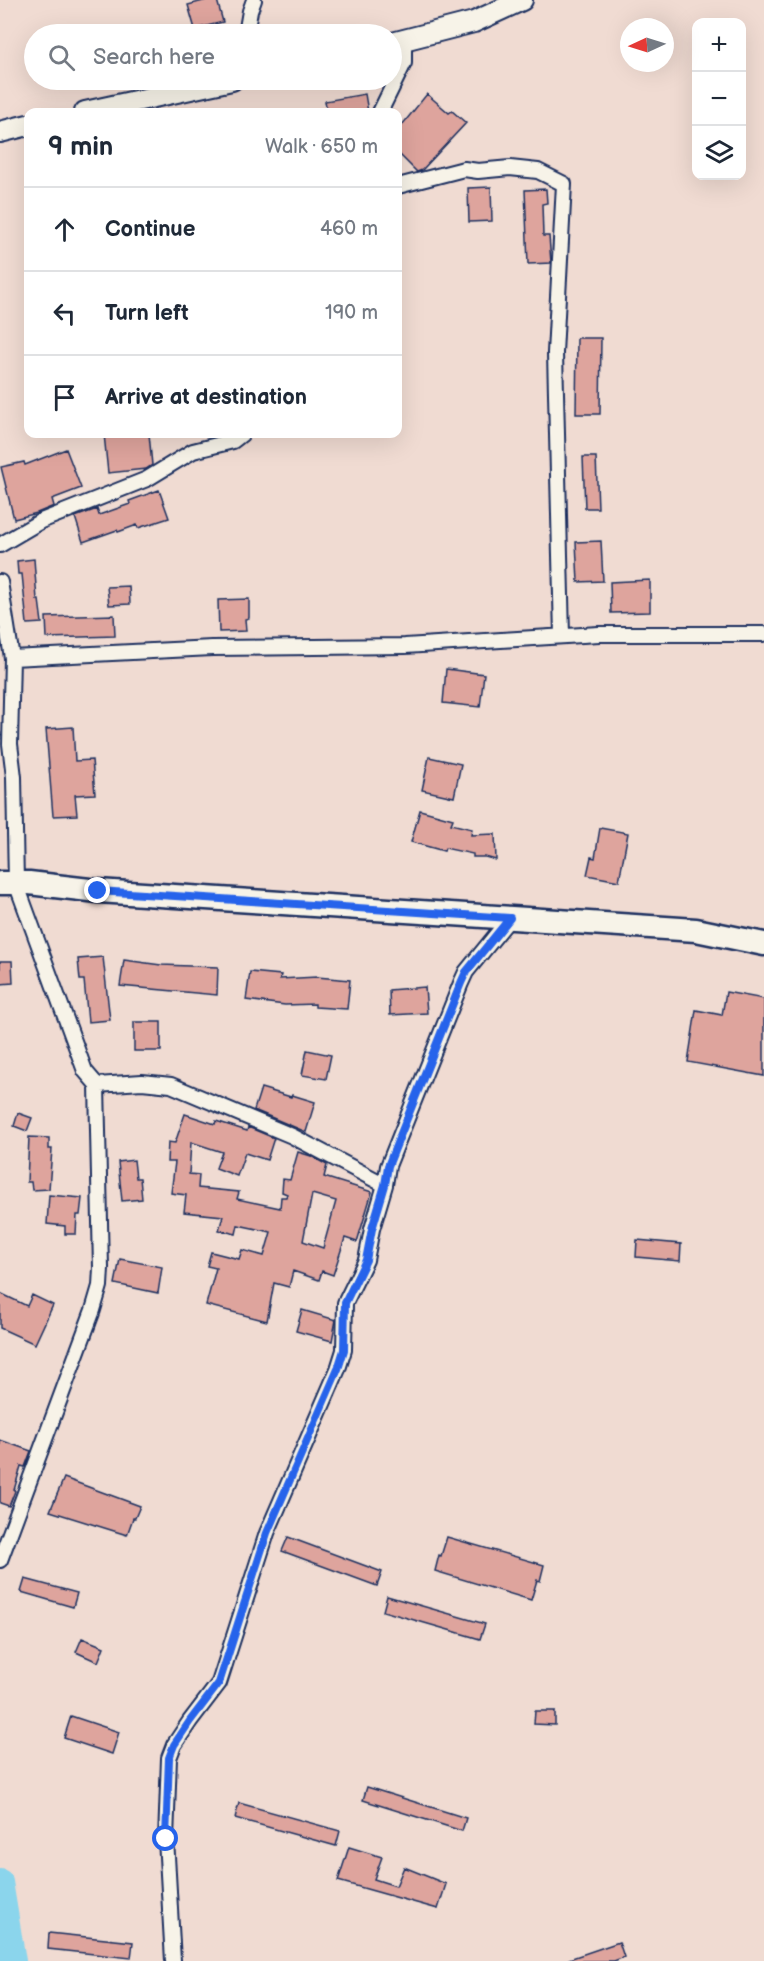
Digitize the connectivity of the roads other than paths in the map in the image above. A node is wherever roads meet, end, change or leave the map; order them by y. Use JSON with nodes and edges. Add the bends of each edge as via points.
{"nodes":[{"id":1,"x":254,"y":0,"type":"edge"},
{"id":2,"x":522,"y":0,"type":"edge"},
{"id":3,"x":248,"y":24,"type":"edge"},
{"id":4,"x":402,"y":40,"type":"edge"},
{"id":5,"x":186,"y":90,"type":"edge"},
{"id":6,"x":391,"y":90,"type":"edge"},
{"id":7,"x":103,"y":108,"type":"edge"},
{"id":8,"x":382,"y":108,"type":"edge"},
{"id":9,"x":24,"y":126,"type":"edge"},
{"id":10,"x":0,"y":132,"type":"edge"},
{"id":11,"x":402,"y":185,"type":"edge"},
{"id":12,"x":237,"y":438,"type":"edge"},
{"id":13,"x":0,"y":545,"type":"edge"},
{"id":14,"x":0,"y":582,"type":"edge"},
{"id":15,"x":764,"y":634,"type":"edge"},
{"id":16,"x":562,"y":636,"type":"junction"},
{"id":17,"x":12,"y":657,"type":"junction"},
{"id":18,"x":8,"y":883,"type":"edge"},
{"id":19,"x":510,"y":918,"type":"junction"},
{"id":20,"x":764,"y":944,"type":"edge"},
{"id":21,"x":97,"y":1085,"type":"junction"},
{"id":22,"x":385,"y":1185,"type":"junction"},
{"id":23,"x":0,"y":1560,"type":"edge"},
{"id":24,"x":173,"y":1961,"type":"edge"}],
"edges":[{"from":1,"to":3,"type":"street"},
{"from":2,"to":4,"type":"main road","via":[[474,22]]},
{"from":5,"to":7,"type":"main road"},
{"from":6,"to":8,"type":"street"},
{"from":9,"to":10,"type":"main road"},
{"from":11,"to":16,"type":"street","via":[[464,169],[510,168],[538,171],[564,184],[555,353]]},
{"from":12,"to":13,"type":"street","via":[[193,451],[147,479],[41,521]]},
{"from":14,"to":17,"type":"street"},
{"from":15,"to":16,"type":"street"},
{"from":16,"to":17,"type":"street","via":[[405,646],[212,648]]},
{"from":17,"to":18,"type":"street","via":[[10,744],[14,777]]},
{"from":18,"to":19,"type":"main road"},
{"from":18,"to":21,"type":"street","via":[[85,1071]]},
{"from":19,"to":20,"type":"main road","via":[[696,930]]},
{"from":19,"to":22,"type":"street","via":[[466,972],[388,1166]]},
{"from":21,"to":22,"type":"street","via":[[171,1085],[292,1136]]},
{"from":21,"to":23,"type":"street","via":[[100,1286]]},
{"from":22,"to":24,"type":"street","via":[[366,1260],[345,1303],[344,1350],[338,1369],[267,1533],[219,1683],[190,1721],[169,1758],[166,1839]]}]}
